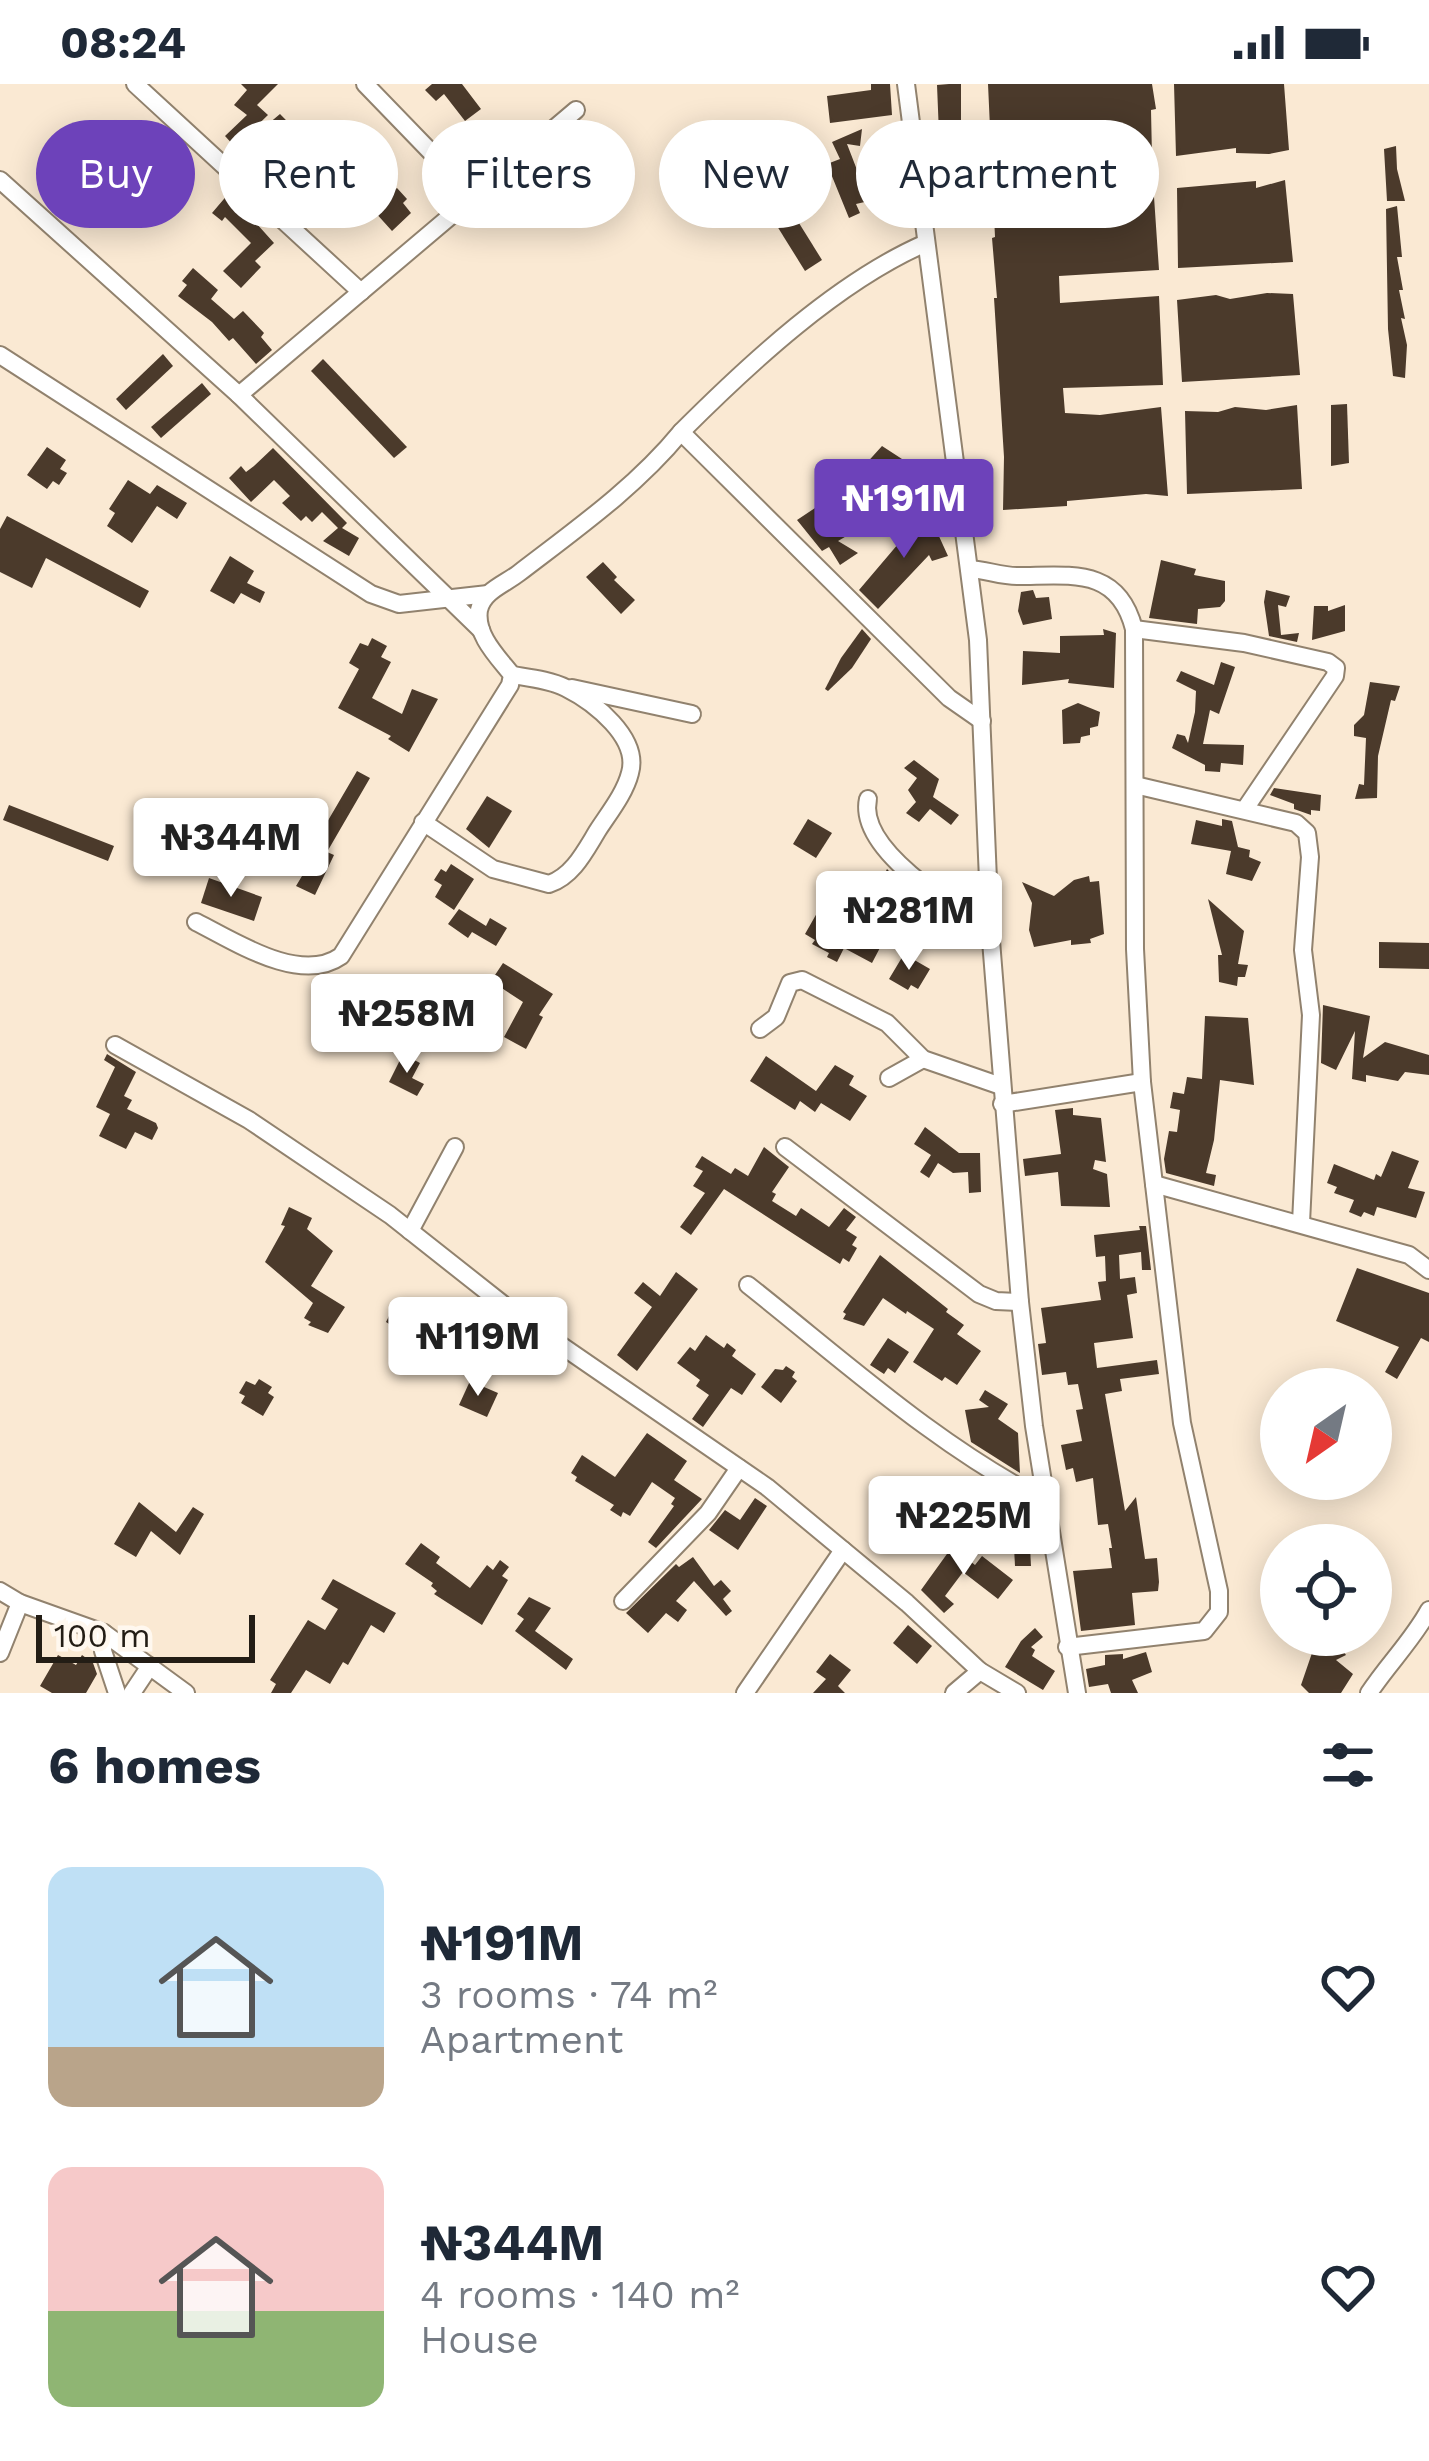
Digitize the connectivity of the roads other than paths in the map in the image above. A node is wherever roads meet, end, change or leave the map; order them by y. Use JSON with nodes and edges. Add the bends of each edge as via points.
{"nodes":[{"id":1,"x":135,"y":84,"type":"edge"},
{"id":2,"x":365,"y":84,"type":"edge"},
{"id":3,"x":906,"y":84,"type":"edge"},
{"id":4,"x":576,"y":110,"type":"dead end"},
{"id":5,"x":564,"y":120,"type":"edge"},
{"id":6,"x":422,"y":143,"type":"edge"},
{"id":7,"x":0,"y":179,"type":"edge"},
{"id":8,"x":436,"y":228,"type":"edge"},
{"id":9,"x":926,"y":243,"type":"junction"},
{"id":10,"x":361,"y":292,"type":"junction"},
{"id":11,"x":0,"y":356,"type":"edge"},
{"id":12,"x":239,"y":395,"type":"junction"},
{"id":13,"x":681,"y":432,"type":"junction"},
{"id":14,"x":970,"y":568,"type":"junction"},
{"id":15,"x":488,"y":594,"type":"junction"},
{"id":16,"x":451,"y":601,"type":"junction"},
{"id":17,"x":1134,"y":629,"type":"junction"},
{"id":18,"x":481,"y":630,"type":"junction"},
{"id":19,"x":512,"y":676,"type":"junction"},
{"id":20,"x":565,"y":687,"type":"junction"},
{"id":21,"x":692,"y":714,"type":"dead end"},
{"id":22,"x":982,"y":721,"type":"junction"},
{"id":23,"x":1135,"y":785,"type":"junction"},
{"id":24,"x":868,"y":799,"type":"dead end"},
{"id":25,"x":1245,"y":809,"type":"junction"},
{"id":26,"x":423,"y":822,"type":"junction"},
{"id":27,"x":196,"y":922,"type":"dead end"},
{"id":28,"x":990,"y":928,"type":"junction"},
{"id":29,"x":760,"y":1029,"type":"dead end"},
{"id":30,"x":115,"y":1045,"type":"dead end"},
{"id":31,"x":923,"y":1059,"type":"junction"},
{"id":32,"x":889,"y":1078,"type":"dead end"},
{"id":33,"x":1142,"y":1082,"type":"junction"},
{"id":34,"x":1001,"y":1095,"type":"junction"},
{"id":35,"x":455,"y":1147,"type":"dead end"},
{"id":36,"x":785,"y":1147,"type":"dead end"},
{"id":37,"x":1154,"y":1184,"type":"junction"},
{"id":38,"x":1301,"y":1222,"type":"junction"},
{"id":39,"x":410,"y":1231,"type":"junction"},
{"id":40,"x":1429,"y":1270,"type":"edge"},
{"id":41,"x":748,"y":1285,"type":"dead end"},
{"id":42,"x":1020,"y":1302,"type":"junction"},
{"id":43,"x":739,"y":1468,"type":"junction"},
{"id":44,"x":1047,"y":1502,"type":"junction"},
{"id":45,"x":843,"y":1550,"type":"junction"},
{"id":46,"x":0,"y":1591,"type":"edge"},
{"id":47,"x":623,"y":1601,"type":"dead end"},
{"id":48,"x":20,"y":1604,"type":"junction"},
{"id":49,"x":1429,"y":1610,"type":"edge"},
{"id":50,"x":104,"y":1633,"type":"junction"},
{"id":51,"x":1412,"y":1642,"type":"junction"},
{"id":52,"x":1067,"y":1647,"type":"junction"},
{"id":53,"x":0,"y":1653,"type":"edge"},
{"id":54,"x":1429,"y":1655,"type":"edge"},
{"id":55,"x":150,"y":1666,"type":"junction"},
{"id":56,"x":980,"y":1671,"type":"junction"},
{"id":57,"x":116,"y":1693,"type":"edge"},
{"id":58,"x":132,"y":1693,"type":"edge"},
{"id":59,"x":185,"y":1693,"type":"edge"},
{"id":60,"x":745,"y":1693,"type":"edge"},
{"id":61,"x":954,"y":1693,"type":"edge"},
{"id":62,"x":1017,"y":1693,"type":"edge"},
{"id":63,"x":1077,"y":1693,"type":"edge"},
{"id":64,"x":1369,"y":1693,"type":"edge"}],
"edges":[{"from":1,"to":10,"type":"street"},
{"from":2,"to":6,"type":"street"},
{"from":3,"to":9,"type":"street"},
{"from":4,"to":5,"type":"street"},
{"from":7,"to":12,"type":"street"},
{"from":8,"to":10,"type":"street"},
{"from":9,"to":13,"type":"street","via":[[894,256],[796,329]]},
{"from":9,"to":14,"type":"street"},
{"from":10,"to":12,"type":"street"},
{"from":11,"to":16,"type":"street","via":[[352,584],[399,604]]},
{"from":12,"to":16,"type":"street"},
{"from":13,"to":15,"type":"street","via":[[577,528]]},
{"from":13,"to":22,"type":"street","via":[[949,698]]},
{"from":14,"to":17,"type":"street","via":[[1091,578],[1125,600]]},
{"from":14,"to":22,"type":"street"},
{"from":15,"to":16,"type":"street"},
{"from":15,"to":18,"type":"street"},
{"from":16,"to":18,"type":"street"},
{"from":17,"to":23,"type":"street"},
{"from":17,"to":25,"type":"street","via":[[1244,643],[1336,668]]},
{"from":18,"to":19,"type":"street"},
{"from":19,"to":20,"type":"street"},
{"from":19,"to":26,"type":"street"},
{"from":20,"to":21,"type":"street"},
{"from":20,"to":26,"type":"street","via":[[611,722],[632,770],[567,874],[549,884],[510,876]]},
{"from":22,"to":28,"type":"street"},
{"from":23,"to":25,"type":"street"},
{"from":23,"to":33,"type":"street"},
{"from":24,"to":28,"type":"street","via":[[868,823],[889,855]]},
{"from":25,"to":38,"type":"street","via":[[1296,823],[1309,841]]},
{"from":26,"to":27,"type":"street","via":[[334,961],[279,959]]},
{"from":28,"to":34,"type":"street"},
{"from":29,"to":31,"type":"street","via":[[776,1016],[790,983],[802,980],[887,1023]]},
{"from":30,"to":39,"type":"street","via":[[249,1120]]},
{"from":31,"to":32,"type":"street"},
{"from":31,"to":34,"type":"street"},
{"from":33,"to":34,"type":"street"},
{"from":33,"to":37,"type":"street"},
{"from":34,"to":42,"type":"street"},
{"from":35,"to":39,"type":"street"},
{"from":36,"to":42,"type":"street","via":[[979,1294]]},
{"from":37,"to":38,"type":"street"},
{"from":37,"to":52,"type":"street","via":[[1182,1423],[1220,1612],[1204,1631]]},
{"from":38,"to":40,"type":"street","via":[[1409,1256]]},
{"from":39,"to":43,"type":"street"},
{"from":41,"to":44,"type":"street","via":[[905,1409]]},
{"from":42,"to":44,"type":"street"},
{"from":43,"to":45,"type":"street"},
{"from":43,"to":47,"type":"street","via":[[708,1513]]},
{"from":44,"to":52,"type":"street"},
{"from":45,"to":56,"type":"street"},
{"from":45,"to":60,"type":"street"},
{"from":46,"to":48,"type":"street"},
{"from":48,"to":50,"type":"street"},
{"from":48,"to":53,"type":"street"},
{"from":49,"to":51,"type":"street"},
{"from":50,"to":55,"type":"street"},
{"from":50,"to":57,"type":"street"},
{"from":51,"to":54,"type":"street"},
{"from":51,"to":64,"type":"street"},
{"from":52,"to":63,"type":"street"},
{"from":55,"to":58,"type":"street"},
{"from":55,"to":59,"type":"street"},
{"from":56,"to":61,"type":"street"},
{"from":56,"to":62,"type":"street"}]}
